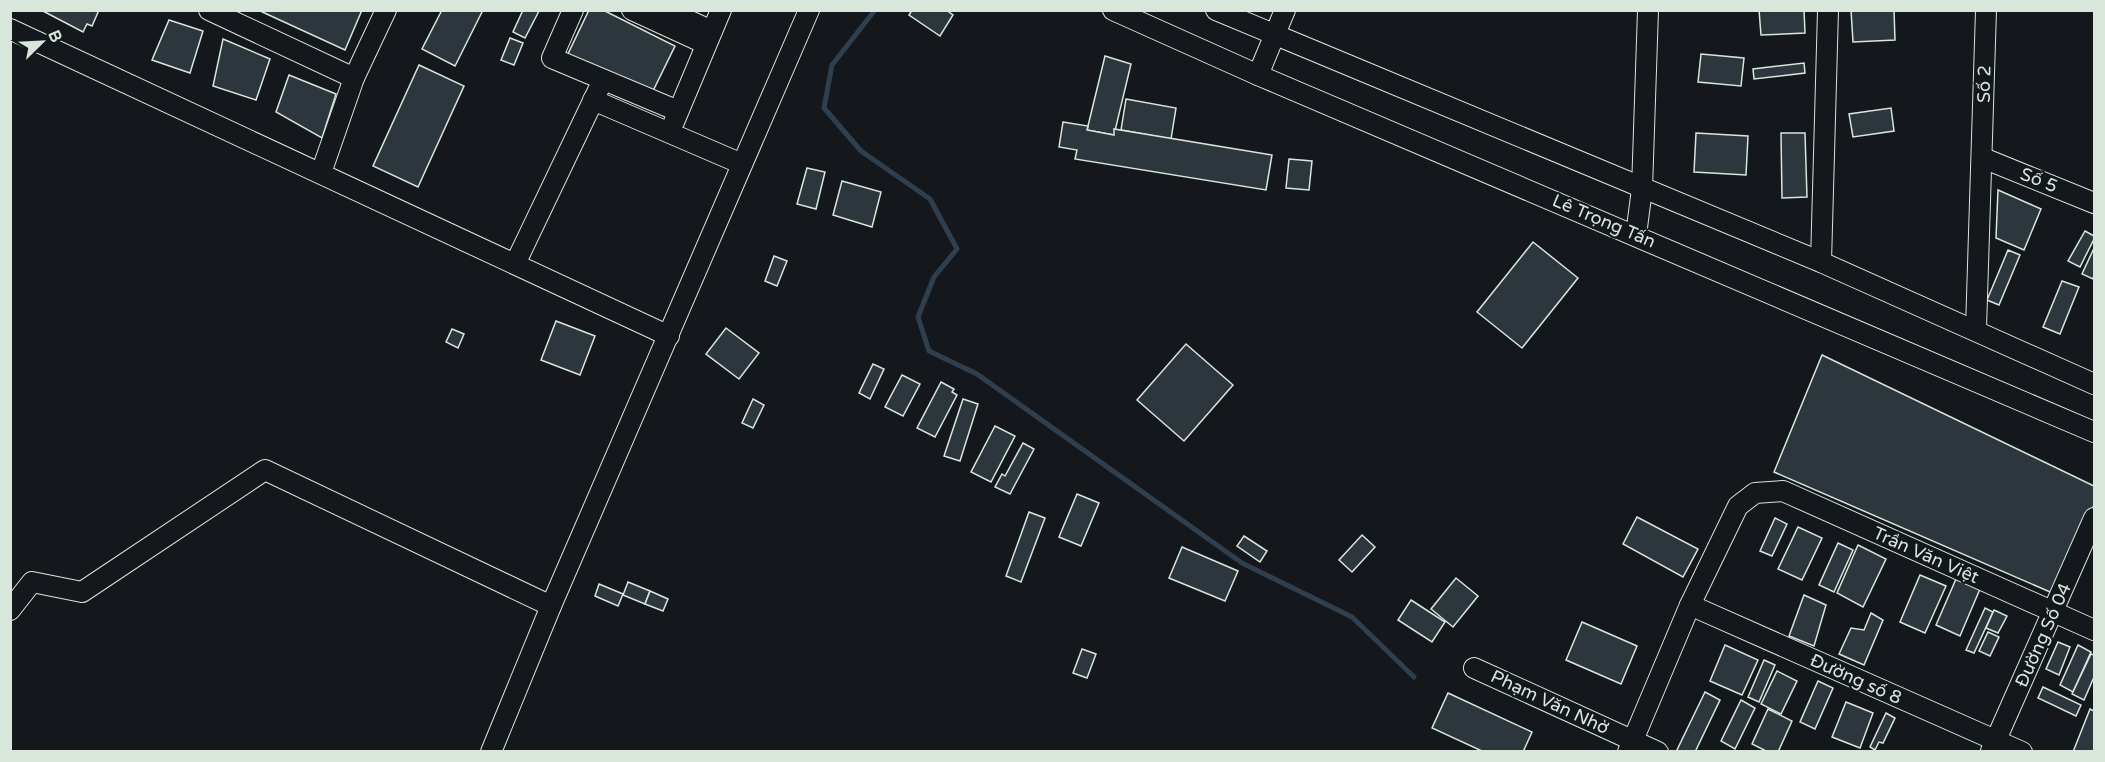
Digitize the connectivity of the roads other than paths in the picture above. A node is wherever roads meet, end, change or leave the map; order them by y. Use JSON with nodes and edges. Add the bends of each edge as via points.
{"nodes":[{"id":1,"x":209,"y":10,"type":"edge"},
{"id":2,"x":386,"y":10,"type":"edge"},
{"id":3,"x":573,"y":10,"type":"edge"},
{"id":4,"x":632,"y":10,"type":"edge"},
{"id":5,"x":666,"y":10,"type":"edge"},
{"id":6,"x":721,"y":10,"type":"edge"},
{"id":7,"x":809,"y":10,"type":"edge"},
{"id":8,"x":1113,"y":10,"type":"edge"},
{"id":9,"x":1216,"y":10,"type":"edge"},
{"id":10,"x":1285,"y":10,"type":"edge"},
{"id":11,"x":1648,"y":10,"type":"edge"},
{"id":12,"x":1828,"y":10,"type":"edge"},
{"id":13,"x":1986,"y":10,"type":"edge"},
{"id":14,"x":10,"y":28,"type":"edge"},
{"id":15,"x":1274,"y":36,"type":"junction"},
{"id":16,"x":709,"y":38,"type":"junction"},
{"id":17,"x":1258,"y":75,"type":"junction"},
{"id":18,"x":354,"y":78,"type":"junction"},
{"id":19,"x":603,"y":80,"type":"junction"},
{"id":20,"x":593,"y":100,"type":"junction"},
{"id":21,"x":678,"y":111,"type":"junction"},
{"id":22,"x":669,"y":132,"type":"junction"},
{"id":23,"x":1983,"y":158,"type":"junction"},
{"id":24,"x":742,"y":164,"type":"junction"},
{"id":25,"x":321,"y":173,"type":"junction"},
{"id":26,"x":1642,"y":189,"type":"junction"},
{"id":27,"x":2094,"y":203,"type":"edge"},
{"id":28,"x":1636,"y":235,"type":"junction"},
{"id":29,"x":1821,"y":262,"type":"junction"},
{"id":30,"x":515,"y":264,"type":"junction"},
{"id":31,"x":1976,"y":329,"type":"junction"},
{"id":32,"x":669,"y":336,"type":"junction"},
{"id":33,"x":2094,"y":384,"type":"edge"},
{"id":34,"x":2094,"y":432,"type":"edge"},
{"id":35,"x":2094,"y":518,"type":"edge"},
{"id":36,"x":551,"y":606,"type":"junction"},
{"id":37,"x":1690,"y":606,"type":"junction"},
{"id":38,"x":10,"y":610,"type":"edge"},
{"id":39,"x":2053,"y":612,"type":"junction"},
{"id":40,"x":2094,"y":630,"type":"edge"},
{"id":41,"x":1474,"y":668,"type":"dead end"},
{"id":42,"x":1630,"y":746,"type":"edge"},
{"id":43,"x":1994,"y":746,"type":"edge"},
{"id":44,"x":491,"y":752,"type":"edge"},
{"id":45,"x":1658,"y":752,"type":"edge"},
{"id":46,"x":2022,"y":752,"type":"edge"}],
"edges":[{"from":1,"to":18,"type":"street"},
{"from":2,"to":18,"type":"street"},
{"from":3,"to":19,"type":"street","via":[[552,58]]},
{"from":4,"to":16,"type":"street"},
{"from":5,"to":16,"type":"street"},
{"from":6,"to":16,"type":"street"},
{"from":7,"to":24,"type":"street"},
{"from":8,"to":17,"type":"street","name":"Lê Trọng Tấn"},
{"from":9,"to":15,"type":"street"},
{"from":10,"to":15,"type":"street"},
{"from":11,"to":26,"type":"street"},
{"from":12,"to":29,"type":"street"},
{"from":13,"to":23,"type":"street","name":"Số 2"},
{"from":14,"to":25,"type":"street"},
{"from":15,"to":17,"type":"street"},
{"from":15,"to":26,"type":"street"},
{"from":16,"to":21,"type":"street"},
{"from":17,"to":28,"type":"street","name":"Lê Trọng Tấn"},
{"from":18,"to":25,"type":"street"},
{"from":19,"to":20,"type":"street"},
{"from":19,"to":21,"type":"street"},
{"from":20,"to":22,"type":"street"},
{"from":20,"to":30,"type":"street"},
{"from":21,"to":22,"type":"street"},
{"from":22,"to":24,"type":"street"},
{"from":23,"to":27,"type":"street","name":"Số 5"},
{"from":23,"to":31,"type":"street","name":"Số 2"},
{"from":24,"to":32,"type":"street"},
{"from":25,"to":30,"type":"street"},
{"from":26,"to":28,"type":"street"},
{"from":26,"to":29,"type":"street"},
{"from":28,"to":34,"type":"street","name":"Lê Trọng Tấn"},
{"from":29,"to":31,"type":"street"},
{"from":30,"to":32,"type":"street"},
{"from":31,"to":33,"type":"street"},
{"from":32,"to":36,"type":"street"},
{"from":35,"to":39,"type":"street","name":"Đường Số 04"},
{"from":36,"to":38,"type":"street","via":[[265,470],[82,592],[32,582]]},
{"from":36,"to":44,"type":"street"},
{"from":37,"to":39,"type":"street","name":"Trần Văn Việt","via":[[1738,506],[1755,492],[1783,491]]},
{"from":37,"to":42,"type":"street"},
{"from":37,"to":43,"type":"street","name":"Đường số 8"},
{"from":39,"to":40,"type":"street","name":"Trần Văn Việt"},
{"from":39,"to":43,"type":"street","name":"Đường Số 04"},
{"from":41,"to":42,"type":"street","name":"Phạm Văn Nhờ"},
{"from":42,"to":45,"type":"street","name":"Phạm Văn Nhờ"},
{"from":43,"to":46,"type":"street","name":"Đường số 8"}]}
